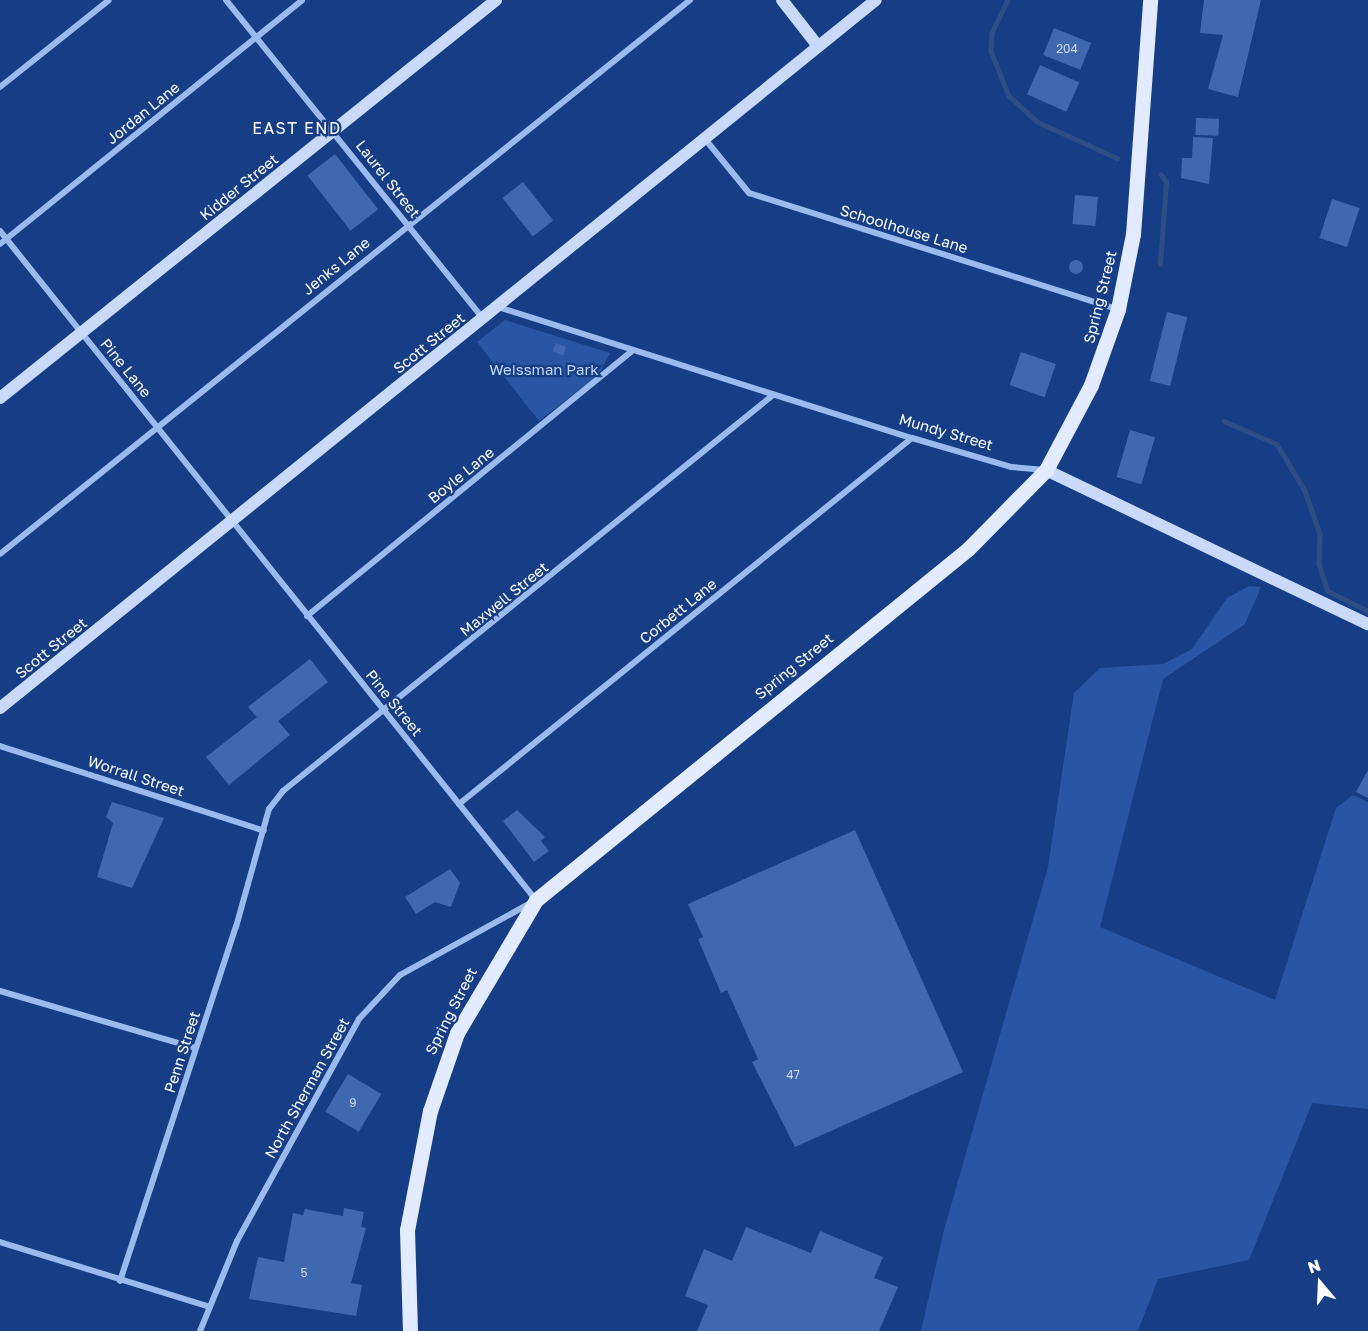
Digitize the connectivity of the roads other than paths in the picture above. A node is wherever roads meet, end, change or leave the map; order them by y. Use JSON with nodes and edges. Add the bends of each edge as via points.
{"nodes":[{"id":1,"x":109,"y":0,"type":"edge"},
{"id":2,"x":226,"y":0,"type":"edge"},
{"id":3,"x":302,"y":0,"type":"edge"},
{"id":4,"x":496,"y":0,"type":"edge"},
{"id":5,"x":690,"y":0,"type":"edge"},
{"id":6,"x":782,"y":0,"type":"edge"},
{"id":7,"x":876,"y":0,"type":"edge"},
{"id":8,"x":1150,"y":0,"type":"edge"},
{"id":9,"x":256,"y":37,"type":"junction"},
{"id":10,"x":818,"y":46,"type":"junction"},
{"id":11,"x":0,"y":87,"type":"edge"},
{"id":12,"x":334,"y":130,"type":"junction"},
{"id":13,"x":705,"y":139,"type":"junction"},
{"id":14,"x":406,"y":224,"type":"junction"},
{"id":15,"x":0,"y":231,"type":"edge"},
{"id":16,"x":7,"y":239,"type":"junction"},
{"id":17,"x":0,"y":244,"type":"edge"},
{"id":18,"x":498,"y":307,"type":"junction"},
{"id":19,"x":1118,"y":309,"type":"junction"},
{"id":20,"x":483,"y":318,"type":"junction"},
{"id":21,"x":83,"y":333,"type":"junction"},
{"id":22,"x":631,"y":352,"type":"junction"},
{"id":23,"x":773,"y":395,"type":"junction"},
{"id":24,"x":0,"y":398,"type":"edge"},
{"id":25,"x":157,"y":426,"type":"junction"},
{"id":26,"x":912,"y":438,"type":"junction"},
{"id":27,"x":1046,"y":470,"type":"junction"},
{"id":28,"x":233,"y":523,"type":"junction"},
{"id":29,"x":0,"y":554,"type":"edge"},
{"id":30,"x":307,"y":616,"type":"junction"},
{"id":31,"x":1368,"y":624,"type":"edge"},
{"id":32,"x":2,"y":701,"type":"edge"},
{"id":33,"x":386,"y":710,"type":"junction"},
{"id":34,"x":0,"y":746,"type":"edge"},
{"id":35,"x":459,"y":804,"type":"junction"},
{"id":36,"x":264,"y":831,"type":"junction"},
{"id":37,"x":536,"y":900,"type":"junction"},
{"id":38,"x":0,"y":991,"type":"edge"},
{"id":39,"x":195,"y":1048,"type":"junction"},
{"id":40,"x":0,"y":1242,"type":"edge"},
{"id":41,"x":120,"y":1281,"type":"junction"},
{"id":42,"x":207,"y":1306,"type":"junction"},
{"id":43,"x":200,"y":1331,"type":"edge"},
{"id":44,"x":410,"y":1331,"type":"edge"}],
"edges":[{"from":1,"to":11,"type":"street"},
{"from":2,"to":9,"type":"street","name":"Laurel Street"},
{"from":3,"to":9,"type":"street","name":"Jordan Lane"},
{"from":4,"to":12,"type":"street","name":"Kidder Street"},
{"from":5,"to":14,"type":"street","name":"Jenks Lane"},
{"from":6,"to":10,"type":"street"},
{"from":7,"to":10,"type":"street","name":"Scott Street"},
{"from":8,"to":19,"type":"main road","name":"Spring Street","via":[[1140,157]]},
{"from":9,"to":12,"type":"street","name":"Laurel Street"},
{"from":9,"to":16,"type":"street","name":"Jordan Lane"},
{"from":10,"to":13,"type":"street","name":"Scott Street"},
{"from":12,"to":14,"type":"street","name":"Laurel Street"},
{"from":12,"to":21,"type":"street","name":"Kidder Street"},
{"from":13,"to":18,"type":"street","name":"Scott Street"},
{"from":13,"to":19,"type":"street","name":"Schoolhouse Lane","via":[[749,194]]},
{"from":14,"to":20,"type":"street","name":"Laurel Street"},
{"from":14,"to":25,"type":"street","name":"Jenks Lane"},
{"from":15,"to":16,"type":"street","name":"Pine Lane"},
{"from":16,"to":17,"type":"street","name":"Jordan Lane"},
{"from":16,"to":21,"type":"street","name":"Pine Lane"},
{"from":18,"to":20,"type":"street","name":"Scott Street"},
{"from":18,"to":22,"type":"street","name":"Mundy Street"},
{"from":19,"to":27,"type":"main road","name":"Spring Street","via":[[1091,385]]},
{"from":20,"to":28,"type":"street","name":"Scott Street"},
{"from":21,"to":24,"type":"street","name":"Kidder Street"},
{"from":21,"to":25,"type":"street","name":"Pine Lane"},
{"from":22,"to":23,"type":"street","name":"Mundy Street"},
{"from":22,"to":30,"type":"street","name":"Boyle Lane"},
{"from":23,"to":26,"type":"street","name":"Mundy Street"},
{"from":23,"to":33,"type":"street","name":"Maxwell Street"},
{"from":25,"to":28,"type":"street","name":"Pine Lane"},
{"from":25,"to":29,"type":"street","name":"Jenks Lane"},
{"from":26,"to":27,"type":"street","name":"Mundy Street","via":[[1011,467]]},
{"from":26,"to":35,"type":"street","name":"Corbett Lane"},
{"from":27,"to":31,"type":"street","name":"Mundy Street"},
{"from":27,"to":37,"type":"main road","name":"Spring Street","via":[[968,549]]},
{"from":28,"to":30,"type":"street","name":"Pine Street"},
{"from":28,"to":32,"type":"street","name":"Scott Street"},
{"from":30,"to":33,"type":"street","name":"Pine Street"},
{"from":33,"to":35,"type":"street","name":"Pine Street"},
{"from":33,"to":36,"type":"street","name":"Maxwell Street","via":[[283,791],[269,808]]},
{"from":34,"to":36,"type":"street","name":"Worrall Street"},
{"from":35,"to":37,"type":"street","name":"Pine Street"},
{"from":36,"to":39,"type":"street","name":"Penn Street"},
{"from":37,"to":42,"type":"street","name":"North Sherman Street","via":[[400,975],[359,1019],[300,1120]]},
{"from":37,"to":44,"type":"main road","name":"Spring Street","via":[[466,1015],[429,1111],[407,1230]]},
{"from":38,"to":39,"type":"street"},
{"from":39,"to":41,"type":"street","name":"Penn Street"},
{"from":40,"to":41,"type":"street"},
{"from":41,"to":42,"type":"street"},
{"from":42,"to":43,"type":"street","name":"North Sherman Street"}]}
